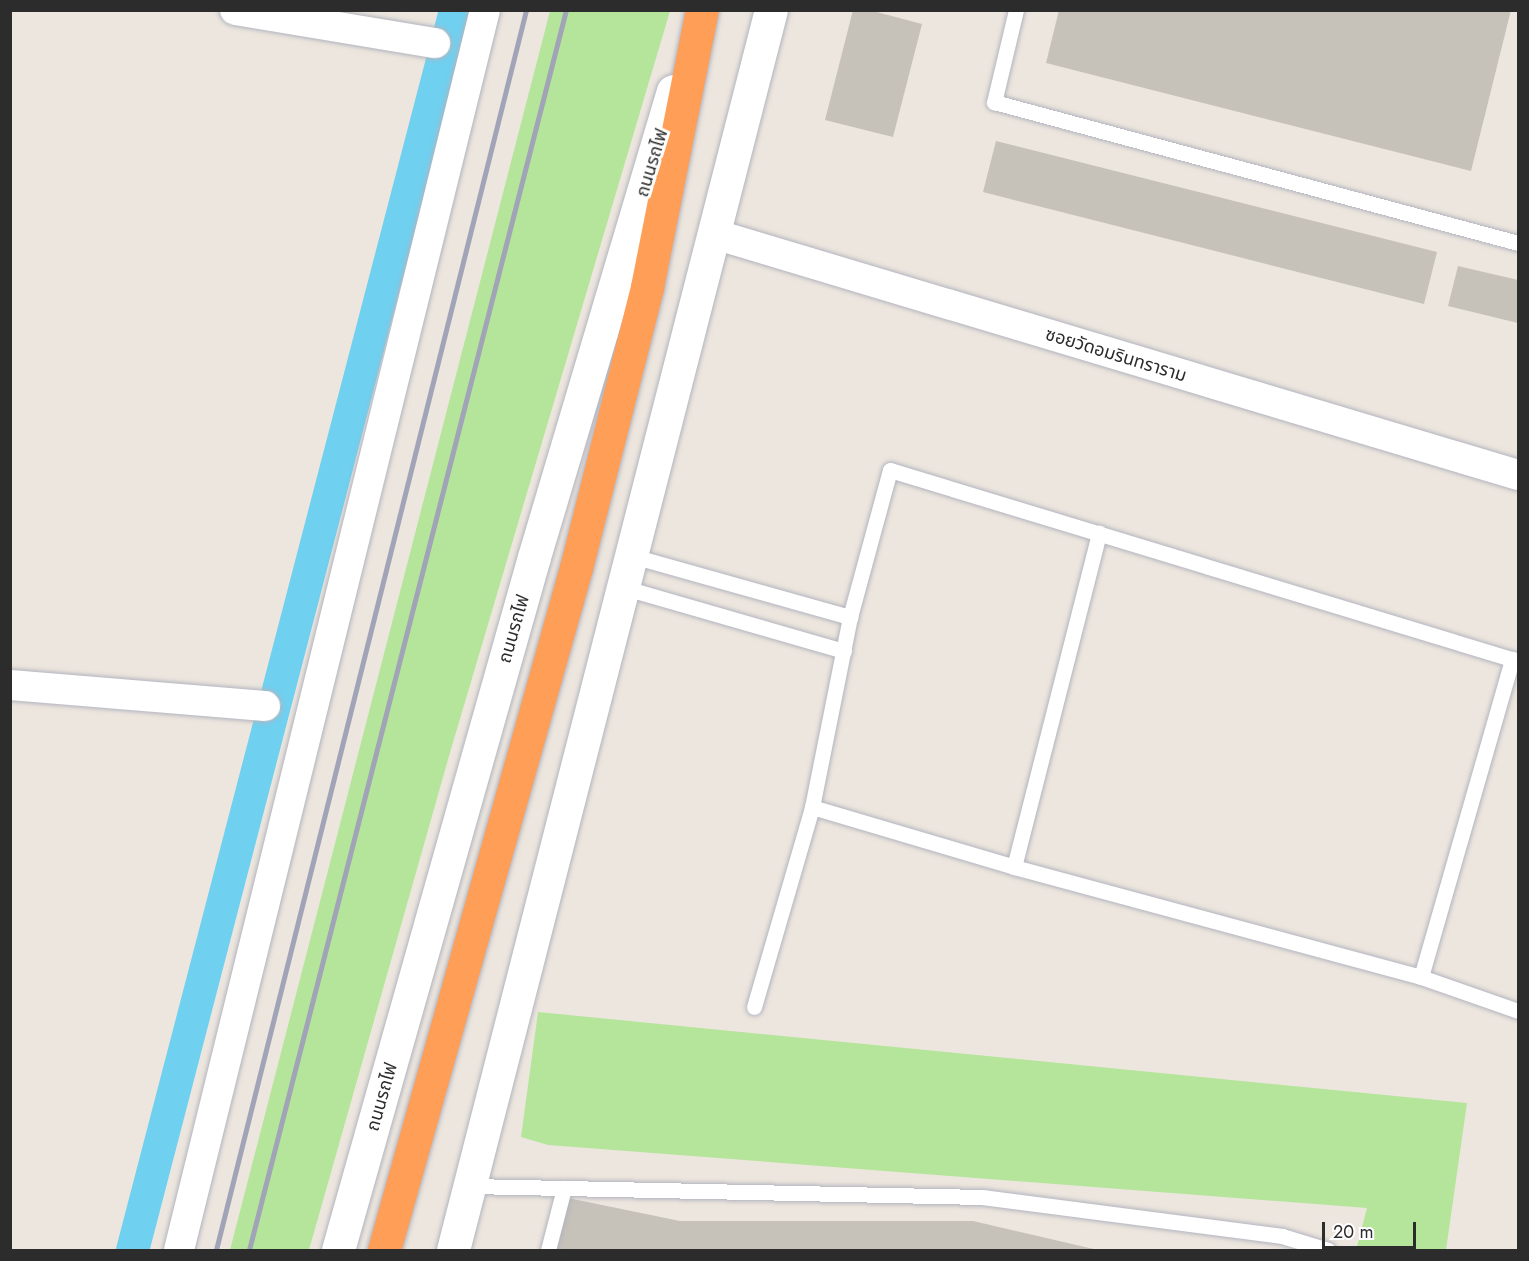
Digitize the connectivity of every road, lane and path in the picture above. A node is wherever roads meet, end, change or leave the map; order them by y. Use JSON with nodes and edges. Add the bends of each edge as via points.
{"nodes":[{"id":1,"x":235,"y":10,"type":"edge"},
{"id":2,"x":485,"y":10,"type":"edge"},
{"id":3,"x":697,"y":10,"type":"edge"},
{"id":4,"x":702,"y":10,"type":"edge"},
{"id":5,"x":771,"y":10,"type":"edge"},
{"id":6,"x":1016,"y":10,"type":"edge"},
{"id":7,"x":435,"y":43,"type":"dead end"},
{"id":8,"x":714,"y":234,"type":"junction"},
{"id":9,"x":1518,"y":243,"type":"edge"},
{"id":10,"x":1518,"y":475,"type":"edge"},
{"id":11,"x":1099,"y":533,"type":"junction"},
{"id":12,"x":629,"y":555,"type":"junction"},
{"id":13,"x":622,"y":587,"type":"junction"},
{"id":14,"x":850,"y":618,"type":"junction"},
{"id":15,"x":843,"y":651,"type":"junction"},
{"id":16,"x":1515,"y":660,"type":"edge"},
{"id":17,"x":10,"y":685,"type":"edge"},
{"id":18,"x":266,"y":706,"type":"dead end"},
{"id":19,"x":812,"y":807,"type":"junction"},
{"id":20,"x":1014,"y":867,"type":"junction"},
{"id":21,"x":1421,"y":977,"type":"junction"},
{"id":22,"x":754,"y":1007,"type":"dead end"},
{"id":23,"x":1518,"y":1011,"type":"edge"},
{"id":24,"x":470,"y":1186,"type":"junction"},
{"id":25,"x":564,"y":1188,"type":"junction"},
{"id":26,"x":179,"y":1251,"type":"edge"},
{"id":27,"x":338,"y":1251,"type":"edge"},
{"id":28,"x":384,"y":1251,"type":"edge"},
{"id":29,"x":453,"y":1251,"type":"edge"},
{"id":30,"x":548,"y":1251,"type":"edge"},
{"id":31,"x":1328,"y":1251,"type":"edge"}],
"edges":[{"from":1,"to":7,"type":"street"},
{"from":2,"to":26,"type":"street"},
{"from":3,"to":27,"type":"main road","name":"ถนนรถไฟ","via":[[534,557]]},
{"from":4,"to":28,"type":"highway","via":[[647,287],[576,568]]},
{"from":5,"to":8,"type":"main road"},
{"from":6,"to":9,"type":"lane","via":[[994,102]]},
{"from":8,"to":10,"type":"street","name":"ซอยวัดอมรินทราราม"},
{"from":8,"to":12,"type":"main road"},
{"from":11,"to":14,"type":"lane","via":[[890,470]]},
{"from":11,"to":16,"type":"lane"},
{"from":11,"to":20,"type":"lane"},
{"from":12,"to":13,"type":"main road"},
{"from":12,"to":14,"type":"lane"},
{"from":13,"to":15,"type":"lane"},
{"from":13,"to":24,"type":"main road"},
{"from":14,"to":15,"type":"lane"},
{"from":15,"to":19,"type":"lane"},
{"from":16,"to":21,"type":"lane"},
{"from":17,"to":18,"type":"street"},
{"from":19,"to":20,"type":"lane"},
{"from":19,"to":22,"type":"lane"},
{"from":20,"to":21,"type":"lane"},
{"from":21,"to":23,"type":"lane"},
{"from":24,"to":25,"type":"lane"},
{"from":24,"to":29,"type":"main road"},
{"from":25,"to":30,"type":"lane"},
{"from":25,"to":31,"type":"lane","via":[[982,1197],[1282,1236]]}]}
